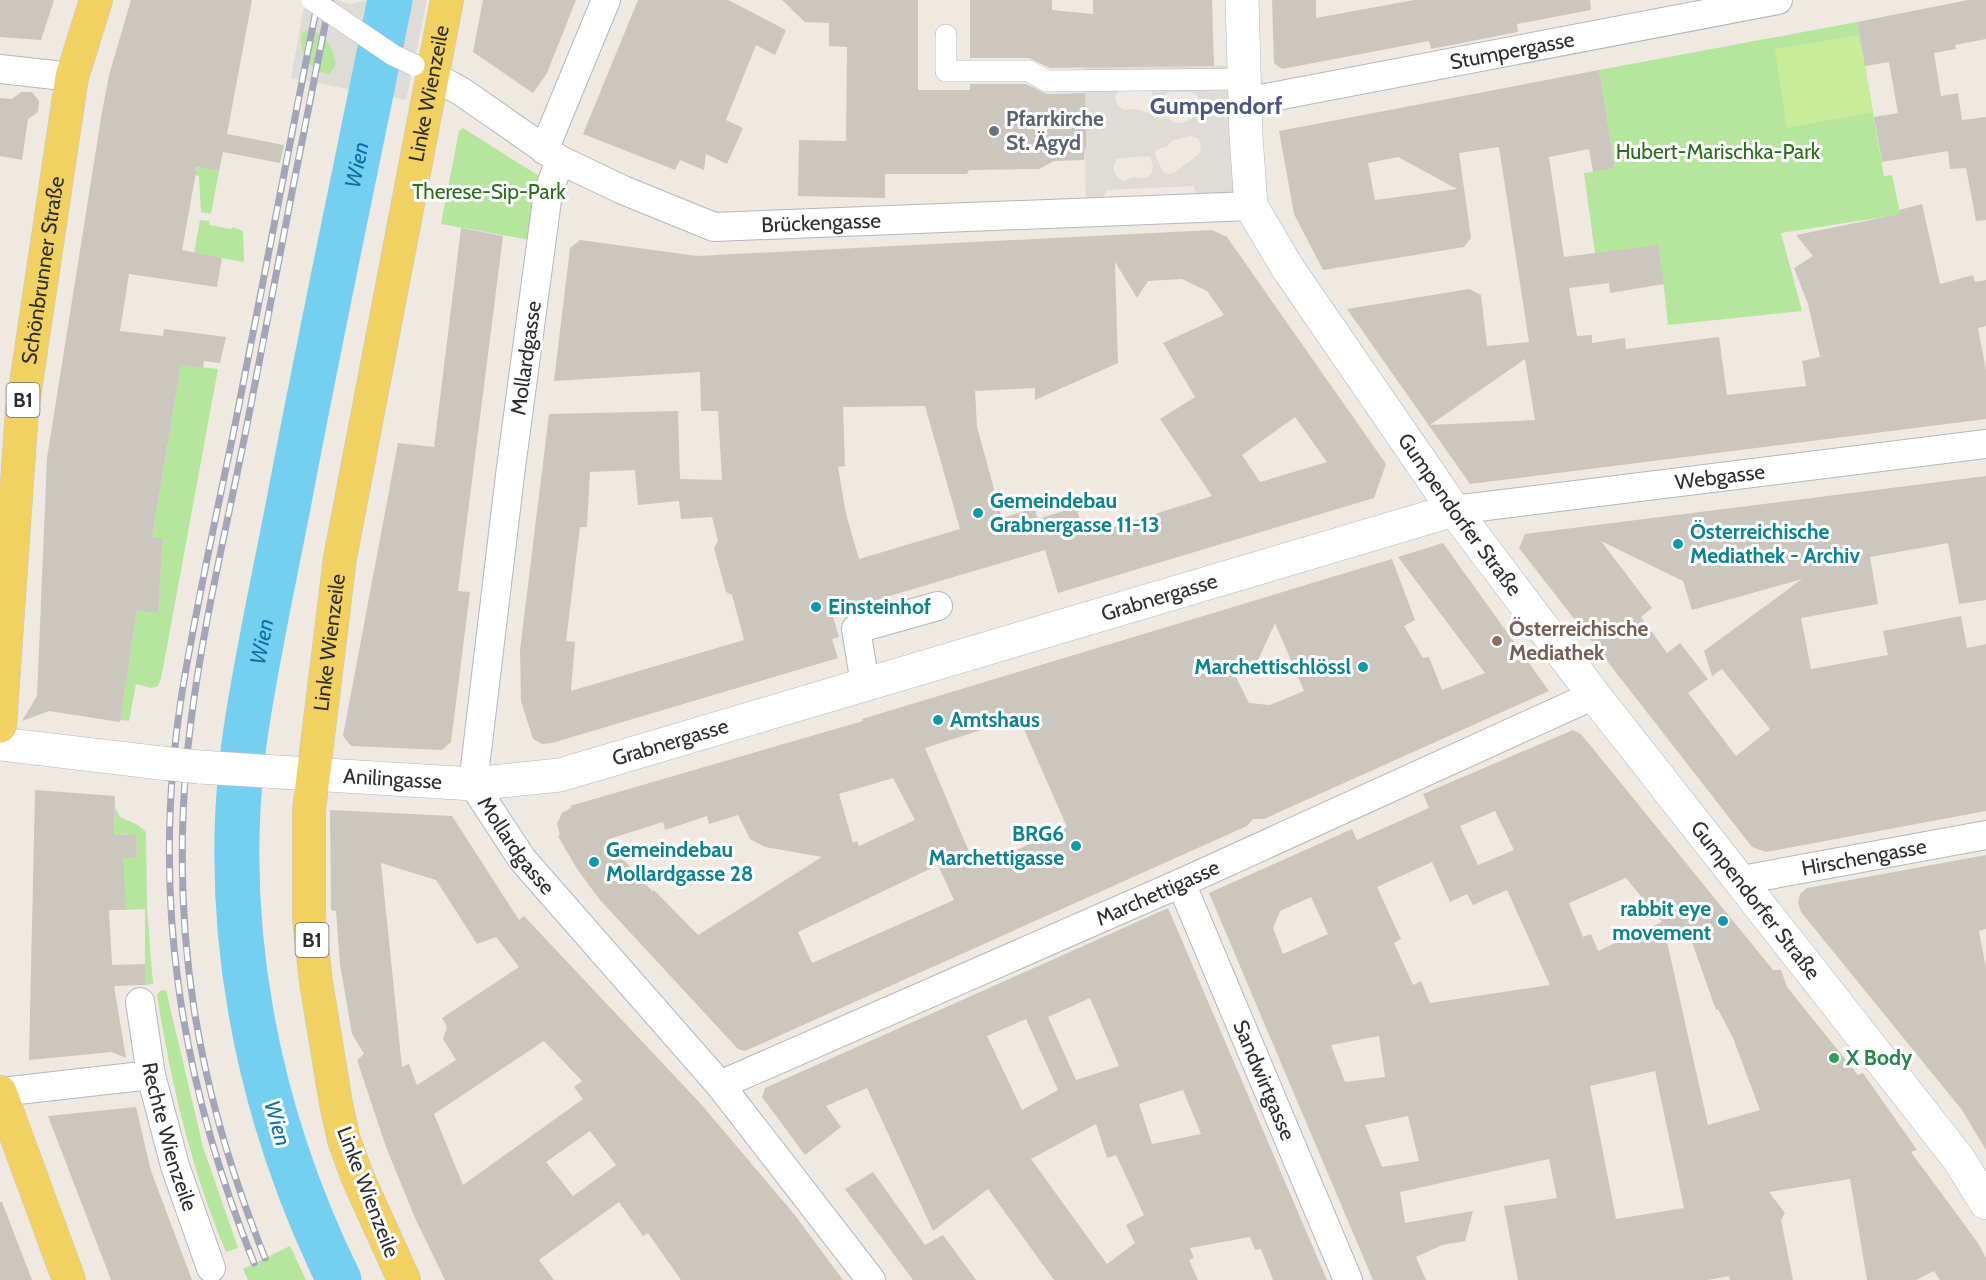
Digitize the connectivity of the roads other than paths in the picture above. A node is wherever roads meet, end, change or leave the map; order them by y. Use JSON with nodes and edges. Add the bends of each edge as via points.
{"nodes":[{"id":1,"x":96,"y":0,"type":"edge"},
{"id":2,"x":312,"y":0,"type":"edge"},
{"id":3,"x":447,"y":0,"type":"edge"},
{"id":4,"x":606,"y":0,"type":"edge"},
{"id":5,"x":1242,"y":0,"type":"edge"},
{"id":6,"x":1778,"y":0,"type":"edge"},
{"id":7,"x":946,"y":35,"type":"dead end"},
{"id":8,"x":0,"y":69,"type":"edge"},
{"id":9,"x":423,"y":70,"type":"junction"},
{"id":10,"x":72,"y":77,"type":"junction"},
{"id":11,"x":1244,"y":90,"type":"junction"},
{"id":12,"x":552,"y":155,"type":"junction"},
{"id":13,"x":1251,"y":206,"type":"junction"},
{"id":14,"x":1986,"y":444,"type":"edge"},
{"id":15,"x":1454,"y":510,"type":"junction"},
{"id":16,"x":938,"y":606,"type":"dead end"},
{"id":17,"x":865,"y":684,"type":"junction"},
{"id":18,"x":1594,"y":695,"type":"junction"},
{"id":19,"x":0,"y":726,"type":"edge"},
{"id":20,"x":0,"y":744,"type":"edge"},
{"id":21,"x":297,"y":773,"type":"junction"},
{"id":22,"x":473,"y":784,"type":"junction"},
{"id":23,"x":1986,"y":835,"type":"edge"},
{"id":24,"x":1742,"y":880,"type":"junction"},
{"id":25,"x":1181,"y":883,"type":"junction"},
{"id":26,"x":140,"y":1002,"type":"dead end"},
{"id":27,"x":151,"y":1075,"type":"junction"},
{"id":28,"x":720,"y":1085,"type":"junction"},
{"id":29,"x":0,"y":1092,"type":"edge"},
{"id":30,"x":1986,"y":1203,"type":"edge"},
{"id":31,"x":211,"y":1268,"type":"dead end"},
{"id":32,"x":69,"y":1280,"type":"edge"},
{"id":33,"x":404,"y":1280,"type":"edge"},
{"id":34,"x":871,"y":1280,"type":"edge"},
{"id":35,"x":1348,"y":1280,"type":"edge"}],
"edges":[{"from":1,"to":10,"type":"main road","name":"Schönbrunner Straße","number":"B1"},
{"from":2,"to":9,"type":"street","bridge":true,"via":[[383,49]]},
{"from":3,"to":9,"type":"main road","name":"Linke Wienzeile","number":"B1"},
{"from":4,"to":12,"type":"street","name":"Mollardgasse"},
{"from":5,"to":11,"type":"street","name":"Gumpendorfer Straße"},
{"from":6,"to":11,"type":"street","name":"Stumpergasse"},
{"from":7,"to":11,"type":"street","via":[[946,71],[1029,71],[1047,81]]},
{"from":8,"to":10,"type":"street"},
{"from":9,"to":12,"type":"street","name":"Brückengasse","via":[[462,92]]},
{"from":9,"to":21,"type":"main road","name":"Linke Wienzeile","number":"B1","via":[[340,558]]},
{"from":10,"to":19,"type":"main road","name":"Schönbrunner Straße","number":"B1","via":[[22,410]]},
{"from":11,"to":13,"type":"street","name":"Gumpendorfer Straße"},
{"from":12,"to":13,"type":"street","name":"Brückengasse","via":[[623,190],[714,227]]},
{"from":12,"to":22,"type":"street","name":"Mollardgasse"},
{"from":13,"to":15,"type":"street","name":"Gumpendorfer Straße","via":[[1299,288]]},
{"from":14,"to":15,"type":"street","name":"Webgasse"},
{"from":15,"to":17,"type":"street","name":"Grabnergasse"},
{"from":15,"to":18,"type":"street","name":"Gumpendorfer Straße"},
{"from":16,"to":17,"type":"street","via":[[856,629]]},
{"from":17,"to":22,"type":"street","name":"Grabnergasse","via":[[561,775]]},
{"from":18,"to":24,"type":"street","name":"Gumpendorfer Straße"},
{"from":18,"to":25,"type":"street","name":"Marchettigasse"},
{"from":20,"to":21,"type":"street","name":"Anilingasse","bridge":true,"via":[[156,763]]},
{"from":21,"to":22,"type":"street","name":"Anilingasse"},
{"from":21,"to":33,"type":"main road","name":"Linke Wienzeile","number":"B1","via":[[308,858],[316,982],[336,1104],[357,1176]]},
{"from":22,"to":28,"type":"street","name":"Mollardgasse","via":[[522,859]]},
{"from":23,"to":24,"type":"street","name":"Hirschengasse"},
{"from":24,"to":30,"type":"street","name":"Gumpendorfer Straße","via":[[1958,1158]]},
{"from":25,"to":28,"type":"street","name":"Marchettigasse"},
{"from":25,"to":35,"type":"street","name":"Sandwirtgasse"},
{"from":26,"to":27,"type":"street","name":"Rechte Wienzeile"},
{"from":27,"to":29,"type":"street"},
{"from":27,"to":31,"type":"street","name":"Rechte Wienzeile","via":[[175,1166]]},
{"from":28,"to":34,"type":"street","name":"Mollardgasse"},
{"from":29,"to":32,"type":"main road"}]}
